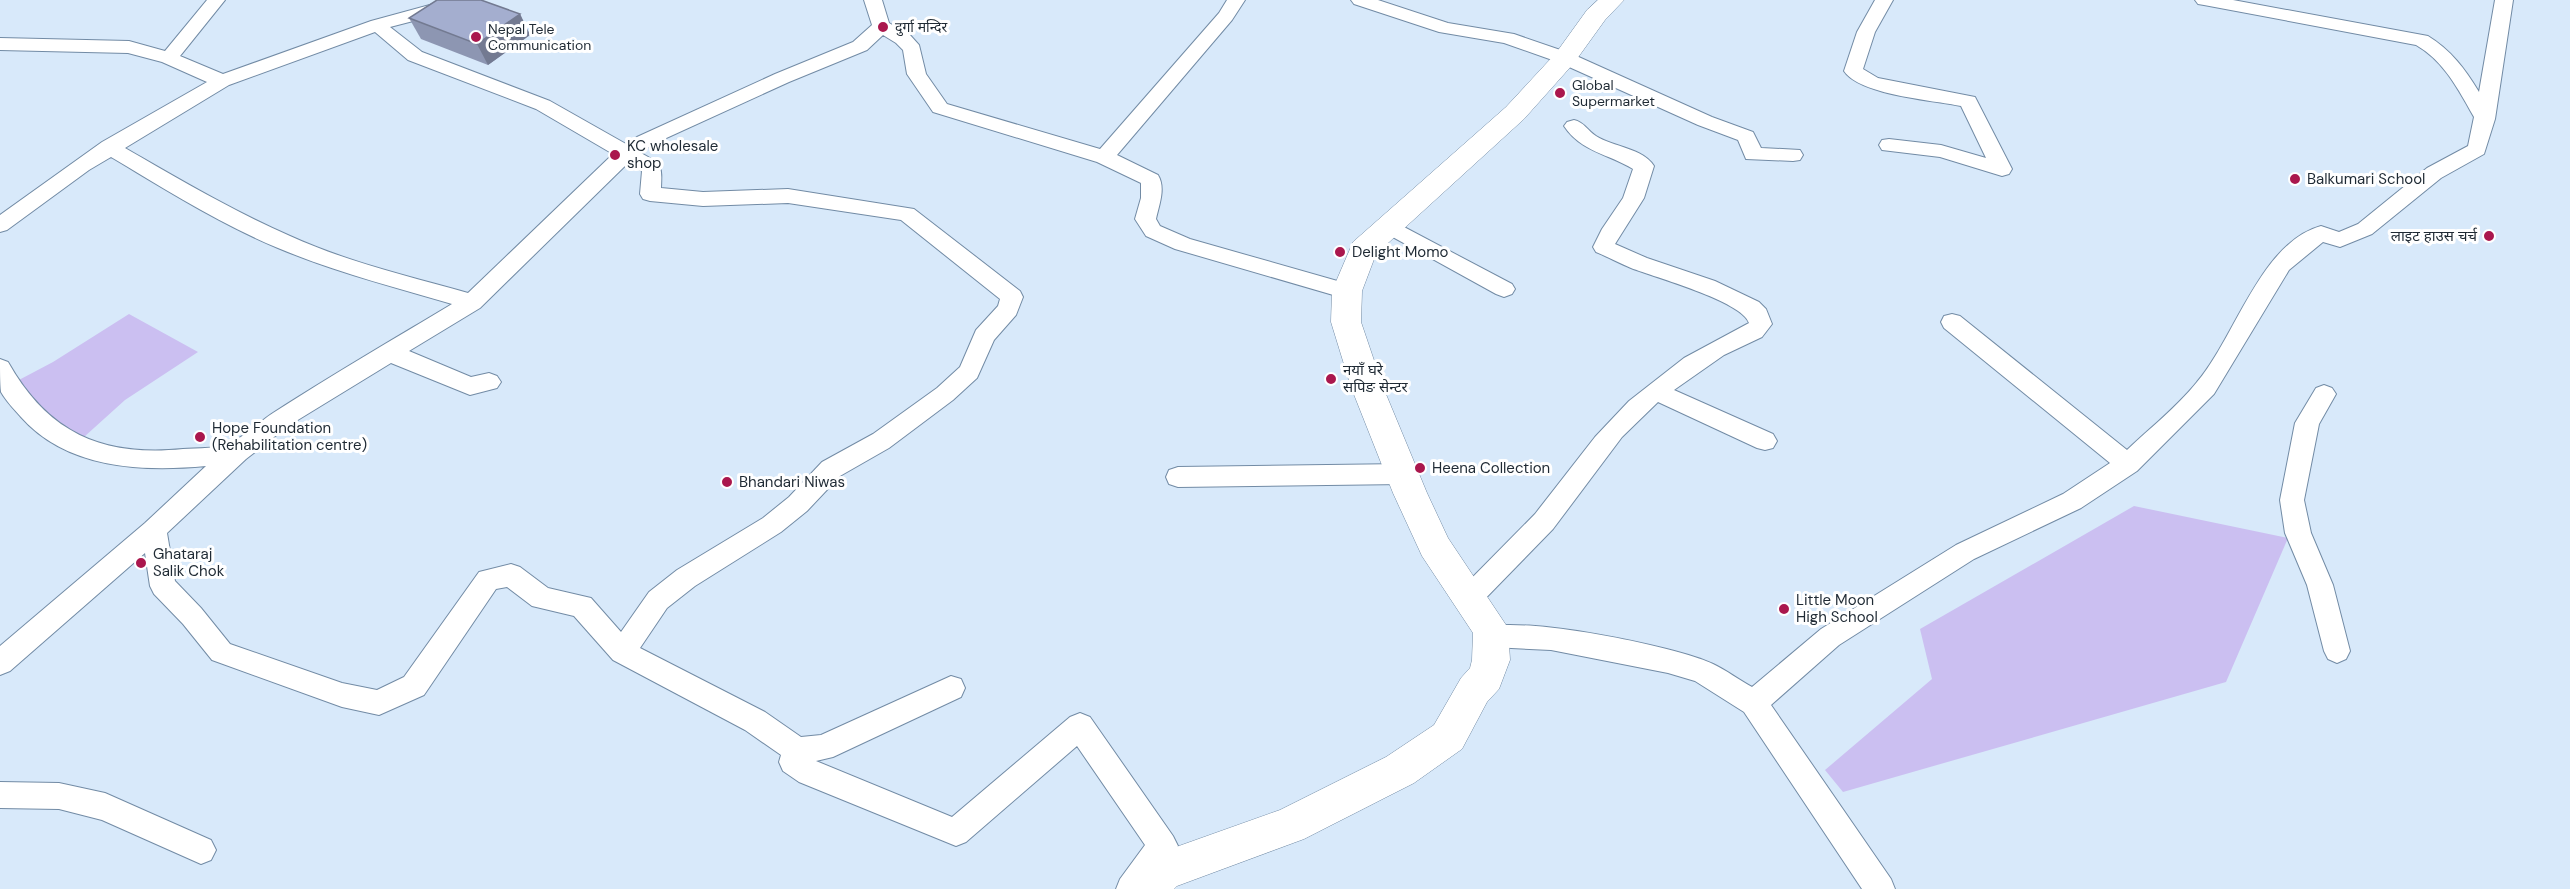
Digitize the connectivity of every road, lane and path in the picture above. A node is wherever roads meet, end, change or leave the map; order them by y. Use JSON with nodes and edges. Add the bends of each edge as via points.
{"nodes":[{"id":1,"x":216,"y":0,"type":"edge"},
{"id":2,"x":392,"y":0,"type":"edge"},
{"id":3,"x":473,"y":0,"type":"edge"},
{"id":4,"x":873,"y":0,"type":"edge"},
{"id":5,"x":1236,"y":0,"type":"edge"},
{"id":6,"x":1360,"y":0,"type":"edge"},
{"id":7,"x":1612,"y":0,"type":"edge"},
{"id":8,"x":1884,"y":0,"type":"edge"},
{"id":9,"x":2204,"y":0,"type":"edge"},
{"id":10,"x":2504,"y":0,"type":"edge"},
{"id":11,"x":386,"y":23,"type":"junction"},
{"id":12,"x":881,"y":26,"type":"junction"},
{"id":13,"x":0,"y":45,"type":"edge"},
{"id":14,"x":169,"y":58,"type":"junction"},
{"id":15,"x":1565,"y":58,"type":"junction"},
{"id":16,"x":222,"y":81,"type":"junction"},
{"id":17,"x":2484,"y":119,"type":"junction"},
{"id":18,"x":1574,"y":126,"type":"dead end"},
{"id":19,"x":1889,"y":145,"type":"dead end"},
{"id":20,"x":109,"y":147,"type":"junction"},
{"id":21,"x":629,"y":152,"type":"junction"},
{"id":22,"x":1793,"y":155,"type":"dead end"},
{"id":23,"x":1104,"y":157,"type":"junction"},
{"id":24,"x":0,"y":225,"type":"edge"},
{"id":25,"x":1387,"y":225,"type":"junction"},
{"id":26,"x":1504,"y":289,"type":"dead end"},
{"id":27,"x":1347,"y":291,"type":"junction"},
{"id":28,"x":472,"y":302,"type":"junction"},
{"id":29,"x":1952,"y":322,"type":"dead end"},
{"id":30,"x":388,"y":352,"type":"junction"},
{"id":31,"x":0,"y":368,"type":"edge"},
{"id":32,"x":489,"y":382,"type":"dead end"},
{"id":33,"x":1657,"y":392,"type":"junction"},
{"id":34,"x":2324,"y":394,"type":"dead end"},
{"id":35,"x":1765,"y":441,"type":"dead end"},
{"id":36,"x":237,"y":452,"type":"junction"},
{"id":37,"x":2128,"y":464,"type":"junction"},
{"id":38,"x":1404,"y":474,"type":"junction"},
{"id":39,"x":1178,"y":477,"type":"dead end"},
{"id":40,"x":154,"y":530,"type":"junction"},
{"id":41,"x":1469,"y":598,"type":"junction"},
{"id":42,"x":1492,"y":636,"type":"junction"},
{"id":43,"x":622,"y":651,"type":"junction"},
{"id":44,"x":2337,"y":651,"type":"dead end"},
{"id":45,"x":0,"y":663,"type":"edge"},
{"id":46,"x":951,"y":688,"type":"dead end"},
{"id":47,"x":1754,"y":703,"type":"junction"},
{"id":48,"x":797,"y":750,"type":"junction"},
{"id":49,"x":0,"y":795,"type":"edge"},
{"id":50,"x":201,"y":850,"type":"dead end"},
{"id":51,"x":1131,"y":889,"type":"edge"},
{"id":52,"x":1146,"y":889,"type":"edge"},
{"id":53,"x":1880,"y":889,"type":"edge"}],
"edges":[{"from":1,"to":14,"type":"street"},
{"from":2,"to":11,"type":"street"},
{"from":3,"to":11,"type":"street"},
{"from":4,"to":12,"type":"street"},
{"from":5,"to":23,"type":"street"},
{"from":6,"to":15,"type":"street","via":[[1445,28],[1507,38]]},
{"from":7,"to":15,"type":"main road"},
{"from":8,"to":19,"type":"street","via":[[1866,32],[1853,71],[1872,83],[1968,101],[2002,169],[1941,151]]},
{"from":9,"to":17,"type":"street","via":[[2421,40],[2446,57]]},
{"from":10,"to":17,"type":"street"},
{"from":11,"to":16,"type":"street"},
{"from":11,"to":21,"type":"street","via":[[415,56],[543,105]]},
{"from":12,"to":21,"type":"street","via":[[860,46],[644,141]]},
{"from":12,"to":23,"type":"street","via":[[912,49],[912,65],[940,108]]},
{"from":13,"to":14,"type":"street","via":[[129,47]]},
{"from":14,"to":16,"type":"street"},
{"from":15,"to":22,"type":"street","via":[[1746,136],[1753,154]]},
{"from":15,"to":25,"type":"main road","via":[[1515,113]]},
{"from":16,"to":20,"type":"street"},
{"from":17,"to":37,"type":"street","via":[[2477,149],[2434,173],[2365,229],[2340,240],[2321,233],[2281,265],[2206,388]]},
{"from":18,"to":33,"type":"street","via":[[1582,138],[1596,146],[1629,156],[1644,166],[1642,179],[1625,213],[1605,238],[1604,247],[1707,286],[1751,308],[1760,320],[1760,327],[1748,336],[1710,353]]},
{"from":20,"to":24,"type":"street"},
{"from":20,"to":28,"type":"street","via":[[285,242]]},
{"from":21,"to":28,"type":"street"},
{"from":21,"to":43,"type":"street","via":[[652,168],[650,194],[703,199],[788,196],[907,214],[1012,297],[1008,309],[984,336],[969,372],[945,394],[881,441],[831,469],[772,525],[658,600]]},
{"from":23,"to":27,"type":"street","via":[[1150,180],[1151,198],[1145,219],[1153,231],[1183,244]]},
{"from":25,"to":26,"type":"street"},
{"from":25,"to":27,"type":"main road","via":[[1363,249]]},
{"from":27,"to":38,"type":"main road","via":[[1346,322],[1367,387]]},
{"from":28,"to":30,"type":"street"},
{"from":29,"to":37,"type":"street"},
{"from":30,"to":32,"type":"street","via":[[470,386]]},
{"from":30,"to":36,"type":"street"},
{"from":31,"to":36,"type":"street","via":[[26,410],[52,433],[79,448],[156,460]]},
{"from":33,"to":35,"type":"street"},
{"from":33,"to":41,"type":"street","via":[[1608,436],[1554,509]]},
{"from":34,"to":44,"type":"street","via":[[2307,423],[2292,500],[2298,533],[2320,585]]},
{"from":36,"to":40,"type":"street"},
{"from":37,"to":47,"type":"street","via":[[2072,501],[1965,552],[1830,637]]},
{"from":38,"to":39,"type":"street"},
{"from":38,"to":41,"type":"main road","via":[[1434,546]]},
{"from":40,"to":43,"type":"street","via":[[163,586],[221,652],[342,695],[379,703],[414,686],[488,580],[511,575],[541,598],[582,606]]},
{"from":40,"to":45,"type":"street"},
{"from":41,"to":42,"type":"main road"},
{"from":42,"to":47,"type":"street","via":[[1551,638],[1668,661],[1702,672]]},
{"from":42,"to":52,"type":"main road","via":[[1486,677],[1474,690],[1448,737],[1400,770],[1290,826],[1163,871]]},
{"from":43,"to":48,"type":"street","via":[[755,721]]},
{"from":46,"to":48,"type":"street","via":[[823,748]]},
{"from":47,"to":53,"type":"street"},
{"from":48,"to":51,"type":"street","via":[[793,762],[809,773],[956,832],[1080,726],[1163,846]]},
{"from":49,"to":50,"type":"street","via":[[59,796],[105,807]]}]}
